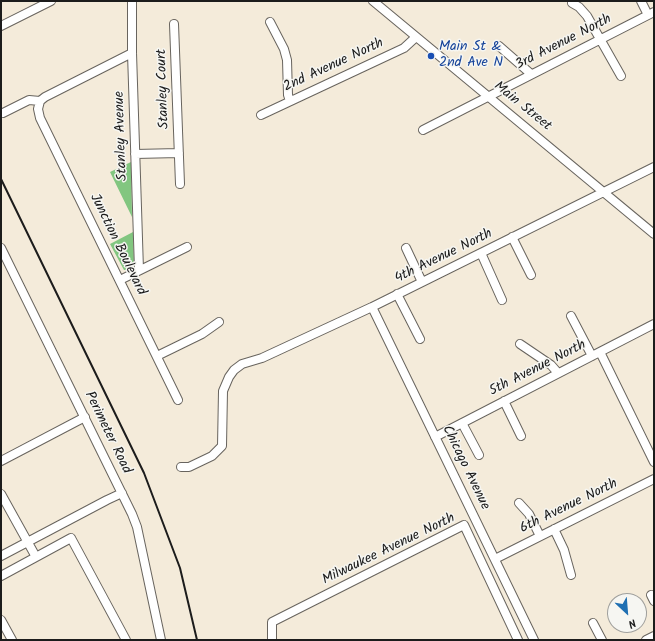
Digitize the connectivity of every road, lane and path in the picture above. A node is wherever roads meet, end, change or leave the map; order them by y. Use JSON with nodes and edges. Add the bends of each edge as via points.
{"nodes":[{"id":1,"x":51,"y":1,"type":"edge"},
{"id":2,"x":132,"y":1,"type":"edge"},
{"id":3,"x":373,"y":1,"type":"edge"},
{"id":4,"x":641,"y":1,"type":"edge"},
{"id":5,"x":572,"y":3,"type":"dead end"},
{"id":6,"x":651,"y":14,"type":"edge"},
{"id":7,"x":270,"y":22,"type":"dead end"},
{"id":8,"x":174,"y":24,"type":"dead end"},
{"id":9,"x":1,"y":26,"type":"edge"},
{"id":10,"x":416,"y":37,"type":"junction"},
{"id":11,"x":601,"y":39,"type":"junction"},
{"id":12,"x":499,"y":46,"type":"dead end"},
{"id":13,"x":132,"y":53,"type":"junction"},
{"id":14,"x":531,"y":74,"type":"junction"},
{"id":15,"x":621,"y":76,"type":"dead end"},
{"id":16,"x":488,"y":96,"type":"junction"},
{"id":17,"x":40,"y":101,"type":"junction"},
{"id":18,"x":290,"y":102,"type":"junction"},
{"id":19,"x":3,"y":113,"type":"dead end"},
{"id":20,"x":261,"y":115,"type":"dead end"},
{"id":21,"x":422,"y":130,"type":"dead end"},
{"id":22,"x":179,"y":152,"type":"junction"},
{"id":23,"x":135,"y":154,"type":"junction"},
{"id":24,"x":654,"y":167,"type":"edge"},
{"id":25,"x":180,"y":184,"type":"dead end"},
{"id":26,"x":605,"y":192,"type":"junction"},
{"id":27,"x":654,"y":234,"type":"edge"},
{"id":28,"x":512,"y":238,"type":"junction"},
{"id":29,"x":187,"y":247,"type":"dead end"},
{"id":30,"x":1,"y":248,"type":"edge"},
{"id":31,"x":406,"y":248,"type":"dead end"},
{"id":32,"x":480,"y":253,"type":"junction"},
{"id":33,"x":139,"y":270,"type":"junction"},
{"id":34,"x":532,"y":275,"type":"dead end"},
{"id":35,"x":120,"y":280,"type":"junction"},
{"id":36,"x":422,"y":282,"type":"junction"},
{"id":37,"x":397,"y":294,"type":"junction"},
{"id":38,"x":502,"y":300,"type":"dead end"},
{"id":39,"x":372,"y":306,"type":"junction"},
{"id":40,"x":571,"y":316,"type":"dead end"},
{"id":41,"x":219,"y":322,"type":"dead end"},
{"id":42,"x":654,"y":324,"type":"edge"},
{"id":43,"x":420,"y":339,"type":"dead end"},
{"id":44,"x":520,"y":344,"type":"dead end"},
{"id":45,"x":600,"y":352,"type":"junction"},
{"id":46,"x":157,"y":356,"type":"junction"},
{"id":47,"x":592,"y":356,"type":"junction"},
{"id":48,"x":558,"y":373,"type":"junction"},
{"id":49,"x":178,"y":400,"type":"dead end"},
{"id":50,"x":504,"y":401,"type":"junction"},
{"id":51,"x":85,"y":417,"type":"junction"},
{"id":52,"x":462,"y":423,"type":"junction"},
{"id":53,"x":435,"y":436,"type":"junction"},
{"id":54,"x":521,"y":436,"type":"dead end"},
{"id":55,"x":480,"y":455,"type":"dead end"},
{"id":56,"x":1,"y":461,"type":"edge"},
{"id":57,"x":654,"y":462,"type":"edge"},
{"id":58,"x":181,"y":467,"type":"dead end"},
{"id":59,"x":654,"y":480,"type":"edge"},
{"id":60,"x":122,"y":493,"type":"junction"},
{"id":61,"x":1,"y":494,"type":"edge"},
{"id":62,"x":519,"y":503,"type":"dead end"},
{"id":63,"x":554,"y":529,"type":"junction"},
{"id":64,"x":540,"y":536,"type":"junction"},
{"id":65,"x":28,"y":542,"type":"junction"},
{"id":66,"x":1,"y":556,"type":"edge"},
{"id":67,"x":36,"y":557,"type":"junction"},
{"id":68,"x":495,"y":558,"type":"junction"},
{"id":69,"x":570,"y":575,"type":"dead end"},
{"id":70,"x":1,"y":576,"type":"edge"},
{"id":71,"x":1,"y":620,"type":"edge"},
{"id":72,"x":593,"y":622,"type":"dead end"},
{"id":73,"x":654,"y":636,"type":"edge"},
{"id":74,"x":12,"y":640,"type":"edge"},
{"id":75,"x":126,"y":640,"type":"edge"},
{"id":76,"x":161,"y":640,"type":"edge"},
{"id":77,"x":272,"y":640,"type":"edge"},
{"id":78,"x":518,"y":640,"type":"edge"},
{"id":79,"x":534,"y":640,"type":"edge"},
{"id":80,"x":602,"y":640,"type":"edge"},
{"id":81,"x":646,"y":640,"type":"edge"}],
"edges":[{"from":1,"to":9,"type":"street"},
{"from":2,"to":13,"type":"street","name":"Stanley Avenue"},
{"from":3,"to":10,"type":"street","name":"Main Street"},
{"from":4,"to":6,"type":"street"},
{"from":5,"to":11,"type":"street","via":[[587,16]]},
{"from":6,"to":11,"type":"street","name":"3rd Avenue North"},
{"from":7,"to":18,"type":"street","via":[[284,49]]},
{"from":8,"to":22,"type":"street","name":"Stanley Court"},
{"from":10,"to":16,"type":"street","name":"Main Street"},
{"from":10,"to":18,"type":"street","name":"2nd Avenue North","via":[[404,48]]},
{"from":11,"to":14,"type":"street","name":"3rd Avenue North"},
{"from":11,"to":15,"type":"street"},
{"from":12,"to":14,"type":"street"},
{"from":13,"to":17,"type":"street"},
{"from":13,"to":23,"type":"street","name":"Stanley Avenue"},
{"from":14,"to":16,"type":"street","name":"3rd Avenue North"},
{"from":16,"to":21,"type":"street","name":"3rd Avenue North"},
{"from":16,"to":26,"type":"street","name":"Main Street"},
{"from":17,"to":19,"type":"street","via":[[29,100]]},
{"from":17,"to":35,"type":"street","name":"Junction Boulevard","via":[[40,118]]},
{"from":18,"to":20,"type":"street","name":"2nd Avenue North"},
{"from":22,"to":23,"type":"street"},
{"from":22,"to":25,"type":"street","name":"Stanley Court"},
{"from":23,"to":33,"type":"street","name":"Stanley Avenue"},
{"from":24,"to":26,"type":"street","name":"4th Avenue North"},
{"from":26,"to":27,"type":"street","name":"Main Street"},
{"from":26,"to":28,"type":"street","name":"4th Avenue North"},
{"from":28,"to":32,"type":"street","name":"4th Avenue North"},
{"from":28,"to":34,"type":"street"},
{"from":29,"to":33,"type":"street"},
{"from":30,"to":51,"type":"street","name":"Perimeter Road"},
{"from":31,"to":36,"type":"street"},
{"from":32,"to":36,"type":"street","name":"4th Avenue North"},
{"from":32,"to":38,"type":"street"},
{"from":33,"to":35,"type":"street"},
{"from":35,"to":46,"type":"street","name":"Junction Boulevard"},
{"from":36,"to":37,"type":"street","name":"4th Avenue North"},
{"from":37,"to":39,"type":"street","name":"4th Avenue North"},
{"from":37,"to":43,"type":"street"},
{"from":39,"to":53,"type":"street","name":"Chicago Avenue"},
{"from":39,"to":58,"type":"street","name":"4th Avenue North","via":[[262,358],[242,364],[234,370],[223,391],[222,446],[212,456],[189,467]]},
{"from":40,"to":47,"type":"street"},
{"from":41,"to":46,"type":"street","via":[[202,334]]},
{"from":42,"to":45,"type":"street","name":"5th Avenue North"},
{"from":44,"to":48,"type":"street","via":[[551,365]]},
{"from":45,"to":47,"type":"street","name":"5th Avenue North"},
{"from":45,"to":57,"type":"street"},
{"from":46,"to":49,"type":"street","name":"Junction Boulevard"},
{"from":47,"to":48,"type":"street","name":"5th Avenue North"},
{"from":48,"to":50,"type":"street","name":"5th Avenue North"},
{"from":50,"to":52,"type":"street","name":"5th Avenue North"},
{"from":50,"to":54,"type":"street"},
{"from":51,"to":56,"type":"street"},
{"from":51,"to":60,"type":"street","name":"Perimeter Road"},
{"from":52,"to":53,"type":"street","name":"5th Avenue North"},
{"from":52,"to":55,"type":"street"},
{"from":53,"to":68,"type":"street","name":"Chicago Avenue"},
{"from":59,"to":63,"type":"street","name":"6th Avenue North"},
{"from":60,"to":65,"type":"street"},
{"from":60,"to":76,"type":"street","name":"Perimeter Road","via":[[137,527]]},
{"from":61,"to":65,"type":"street"},
{"from":62,"to":64,"type":"street","via":[[529,514]]},
{"from":63,"to":64,"type":"street","name":"6th Avenue North"},
{"from":63,"to":69,"type":"street","via":[[564,550]]},
{"from":64,"to":68,"type":"street","name":"6th Avenue North"},
{"from":65,"to":66,"type":"street"},
{"from":65,"to":67,"type":"street"},
{"from":67,"to":70,"type":"street"},
{"from":67,"to":75,"type":"street","via":[[71,538]]},
{"from":68,"to":79,"type":"street","name":"Chicago Avenue"},
{"from":71,"to":74,"type":"street"},
{"from":72,"to":80,"type":"street"},
{"from":73,"to":81,"type":"street"},
{"from":77,"to":78,"type":"street","name":"Milwaukee Avenue North","via":[[272,622],[464,525]]}]}
